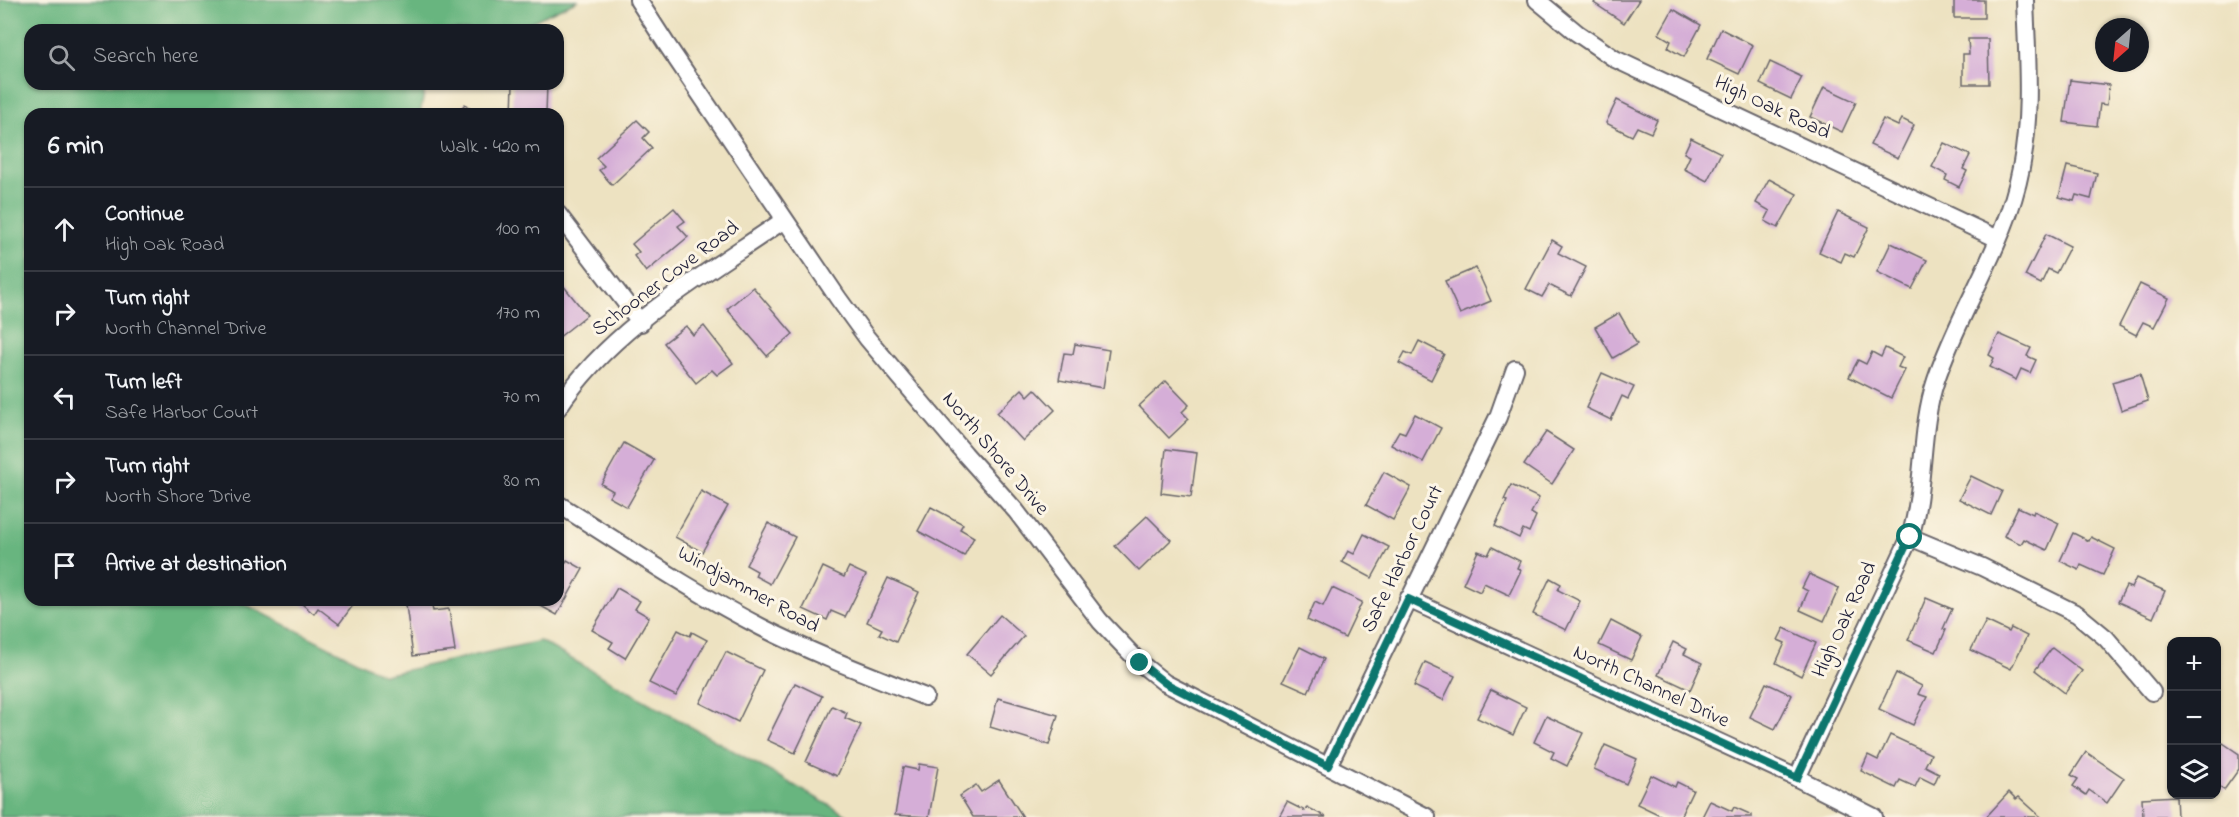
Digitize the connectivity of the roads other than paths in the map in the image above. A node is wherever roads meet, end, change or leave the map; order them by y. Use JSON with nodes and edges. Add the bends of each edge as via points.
{"nodes":[{"id":1,"x":638,"y":0,"type":"edge"},
{"id":2,"x":1538,"y":0,"type":"edge"},
{"id":3,"x":2025,"y":0,"type":"edge"},
{"id":4,"x":784,"y":220,"type":"junction"},
{"id":5,"x":564,"y":222,"type":"edge"},
{"id":6,"x":1998,"y":239,"type":"junction"},
{"id":7,"x":641,"y":322,"type":"junction"},
{"id":8,"x":1515,"y":369,"type":"dead end"},
{"id":9,"x":564,"y":399,"type":"edge"},
{"id":10,"x":564,"y":508,"type":"edge"},
{"id":11,"x":1910,"y":537,"type":"junction"},
{"id":12,"x":1408,"y":599,"type":"junction"},
{"id":13,"x":2152,"y":692,"type":"dead end"},
{"id":14,"x":925,"y":697,"type":"dead end"},
{"id":15,"x":1328,"y":766,"type":"junction"},
{"id":16,"x":1797,"y":778,"type":"junction"},
{"id":17,"x":1426,"y":817,"type":"edge"},
{"id":18,"x":1874,"y":817,"type":"edge"}],
"edges":[{"from":1,"to":4,"type":"street","name":"North Shore Drive"},
{"from":2,"to":6,"type":"street","name":"High Oak Road","via":[[1615,58]]},
{"from":3,"to":6,"type":"street","name":"High Oak Road","via":[[2027,137],[2021,171]]},
{"from":4,"to":7,"type":"street","name":"Schooner Cove Road"},
{"from":4,"to":15,"type":"street","name":"North Shore Drive","via":[[867,338],[1016,511],[1100,621],[1140,663],[1165,683]]},
{"from":5,"to":7,"type":"street"},
{"from":6,"to":11,"type":"street","name":"High Oak Road","via":[[1936,380],[1926,425],[1918,512]]},
{"from":7,"to":9,"type":"street","name":"Schooner Cove Road","via":[[618,339]]},
{"from":8,"to":12,"type":"street","name":"Safe Harbor Court","via":[[1498,417]]},
{"from":10,"to":14,"type":"street","name":"Windjammer Road","via":[[761,627]]},
{"from":11,"to":13,"type":"street","via":[[2077,614],[2106,638]]},
{"from":11,"to":16,"type":"street","name":"High Oak Road"},
{"from":12,"to":15,"type":"street","name":"Safe Harbor Court"},
{"from":12,"to":16,"type":"street","name":"North Channel Drive"},
{"from":15,"to":17,"type":"street","name":"North Shore Drive"},
{"from":16,"to":18,"type":"street","name":"North Channel Drive"}]}
